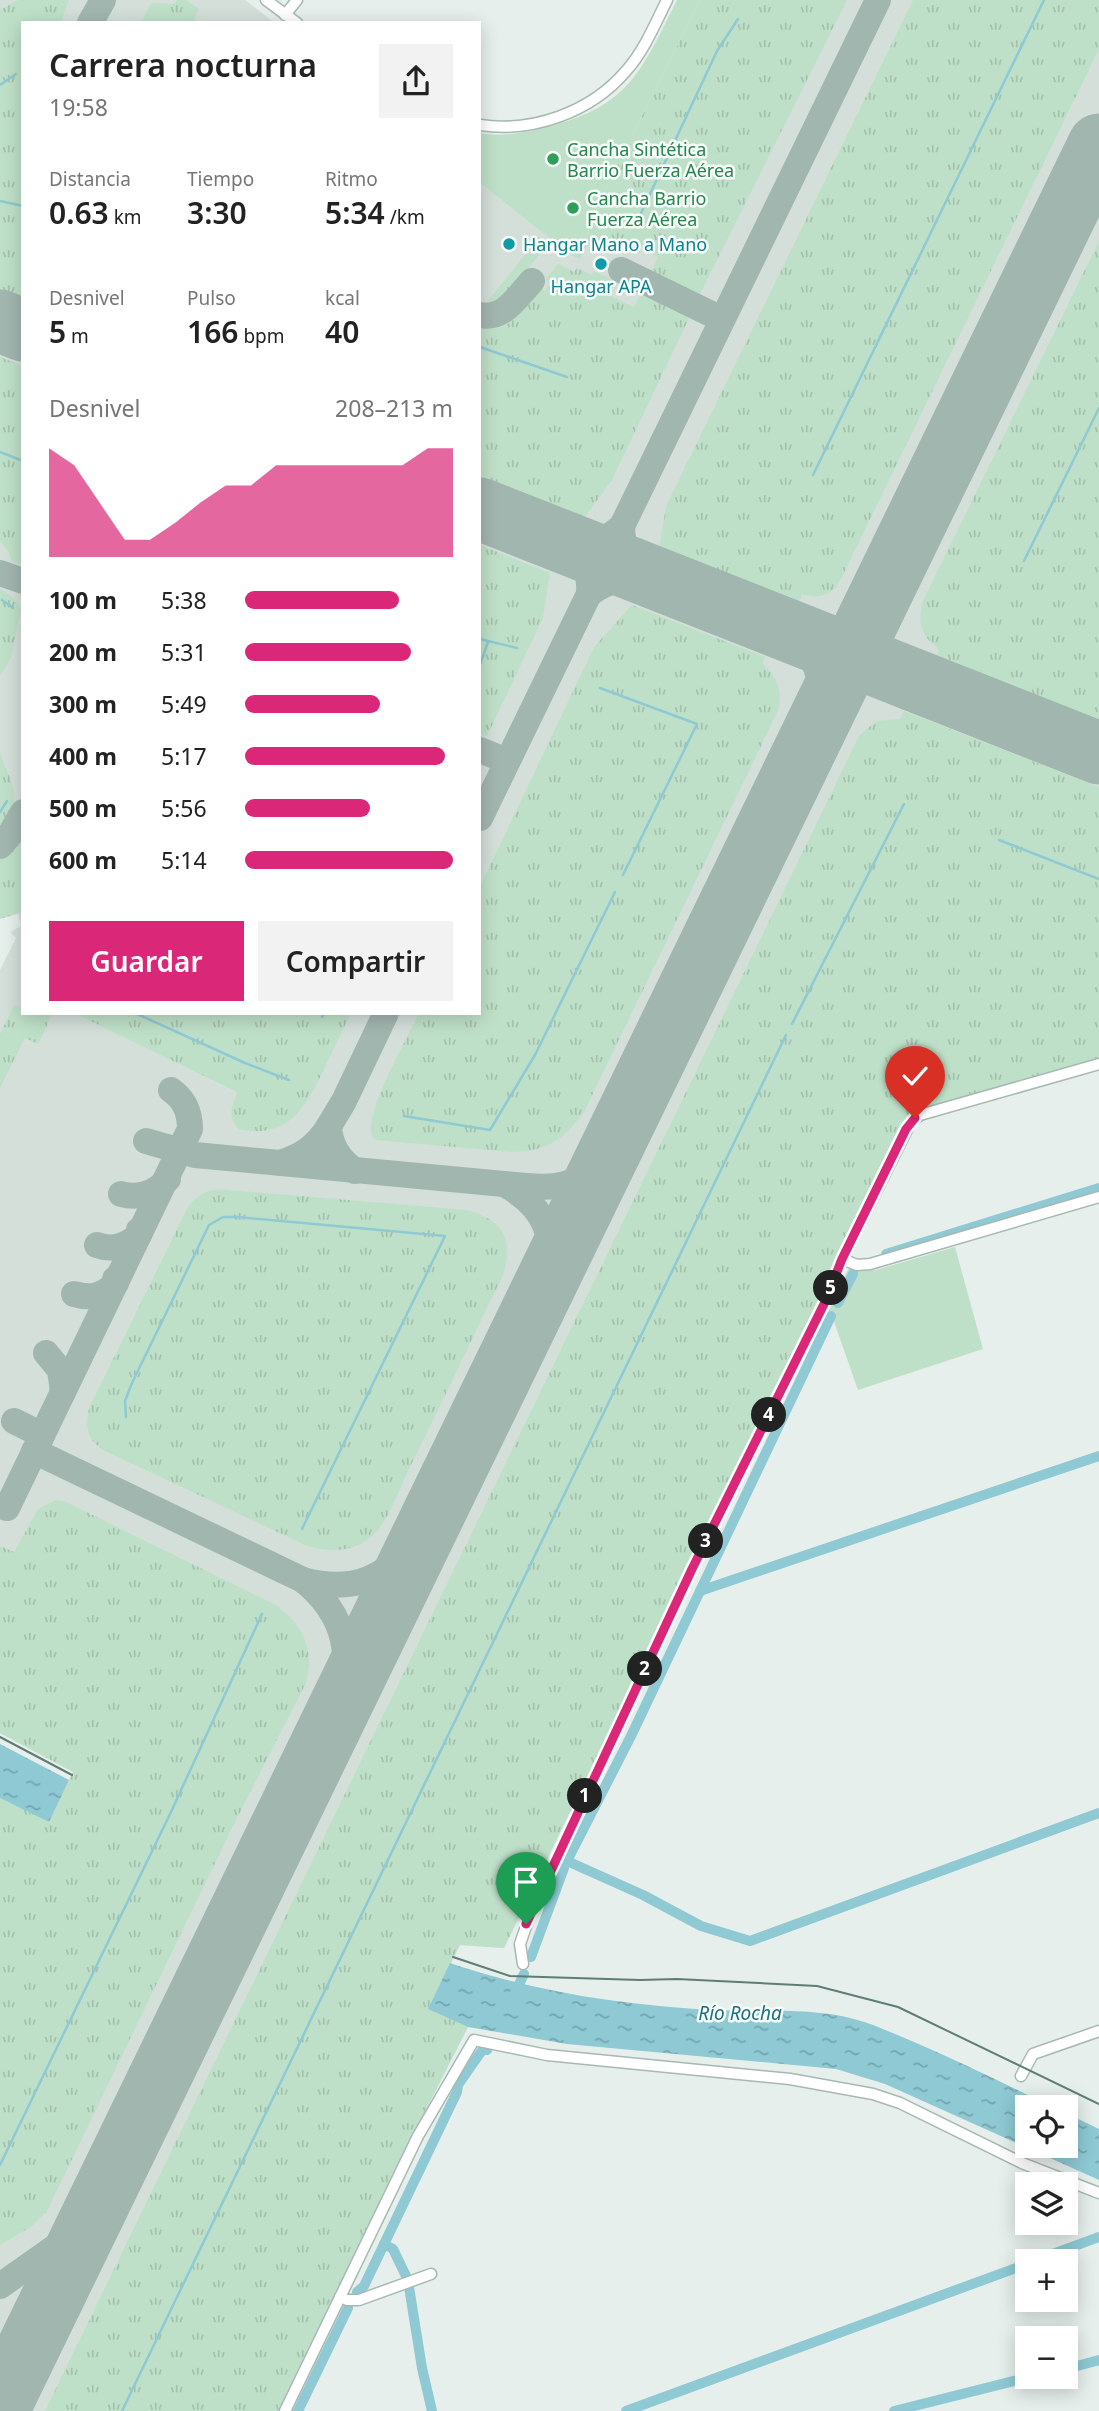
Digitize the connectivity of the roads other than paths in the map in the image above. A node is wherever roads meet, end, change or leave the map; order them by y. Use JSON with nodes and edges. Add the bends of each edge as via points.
{"nodes":[{"id":1,"x":266,"y":0,"type":"edge"},
{"id":2,"x":297,"y":0,"type":"edge"},
{"id":3,"x":667,"y":0,"type":"edge"},
{"id":4,"x":285,"y":15,"type":"junction"},
{"id":5,"x":294,"y":21,"type":"edge"},
{"id":6,"x":481,"y":125,"type":"edge"},
{"id":7,"x":1099,"y":1064,"type":"edge"},
{"id":8,"x":1099,"y":1197,"type":"edge"},
{"id":9,"x":842,"y":1259,"type":"junction"},
{"id":10,"x":523,"y":1964,"type":"dead end"},
{"id":11,"x":1099,"y":2031,"type":"edge"},
{"id":12,"x":1021,"y":2076,"type":"dead end"},
{"id":13,"x":1099,"y":2193,"type":"edge"},
{"id":14,"x":431,"y":2274,"type":"dead end"},
{"id":15,"x":340,"y":2297,"type":"junction"},
{"id":16,"x":285,"y":2411,"type":"edge"}],
"edges":[{"from":1,"to":4,"type":"street"},
{"from":2,"to":4,"type":"street"},
{"from":3,"to":6,"type":"street","via":[[628,69],[602,94],[540,122],[507,128]]},
{"from":4,"to":5,"type":"street"},
{"from":7,"to":9,"type":"street","via":[[915,1118]]},
{"from":8,"to":9,"type":"street","via":[[870,1264]]},
{"from":9,"to":10,"type":"street","via":[[531,1912],[520,1944]]},
{"from":11,"to":12,"type":"street","via":[[1033,2054]]},
{"from":13,"to":15,"type":"street","via":[[873,2094],[790,2078],[547,2055],[474,2040],[418,2136]]},
{"from":14,"to":15,"type":"street","via":[[359,2300]]},
{"from":15,"to":16,"type":"street"}]}
